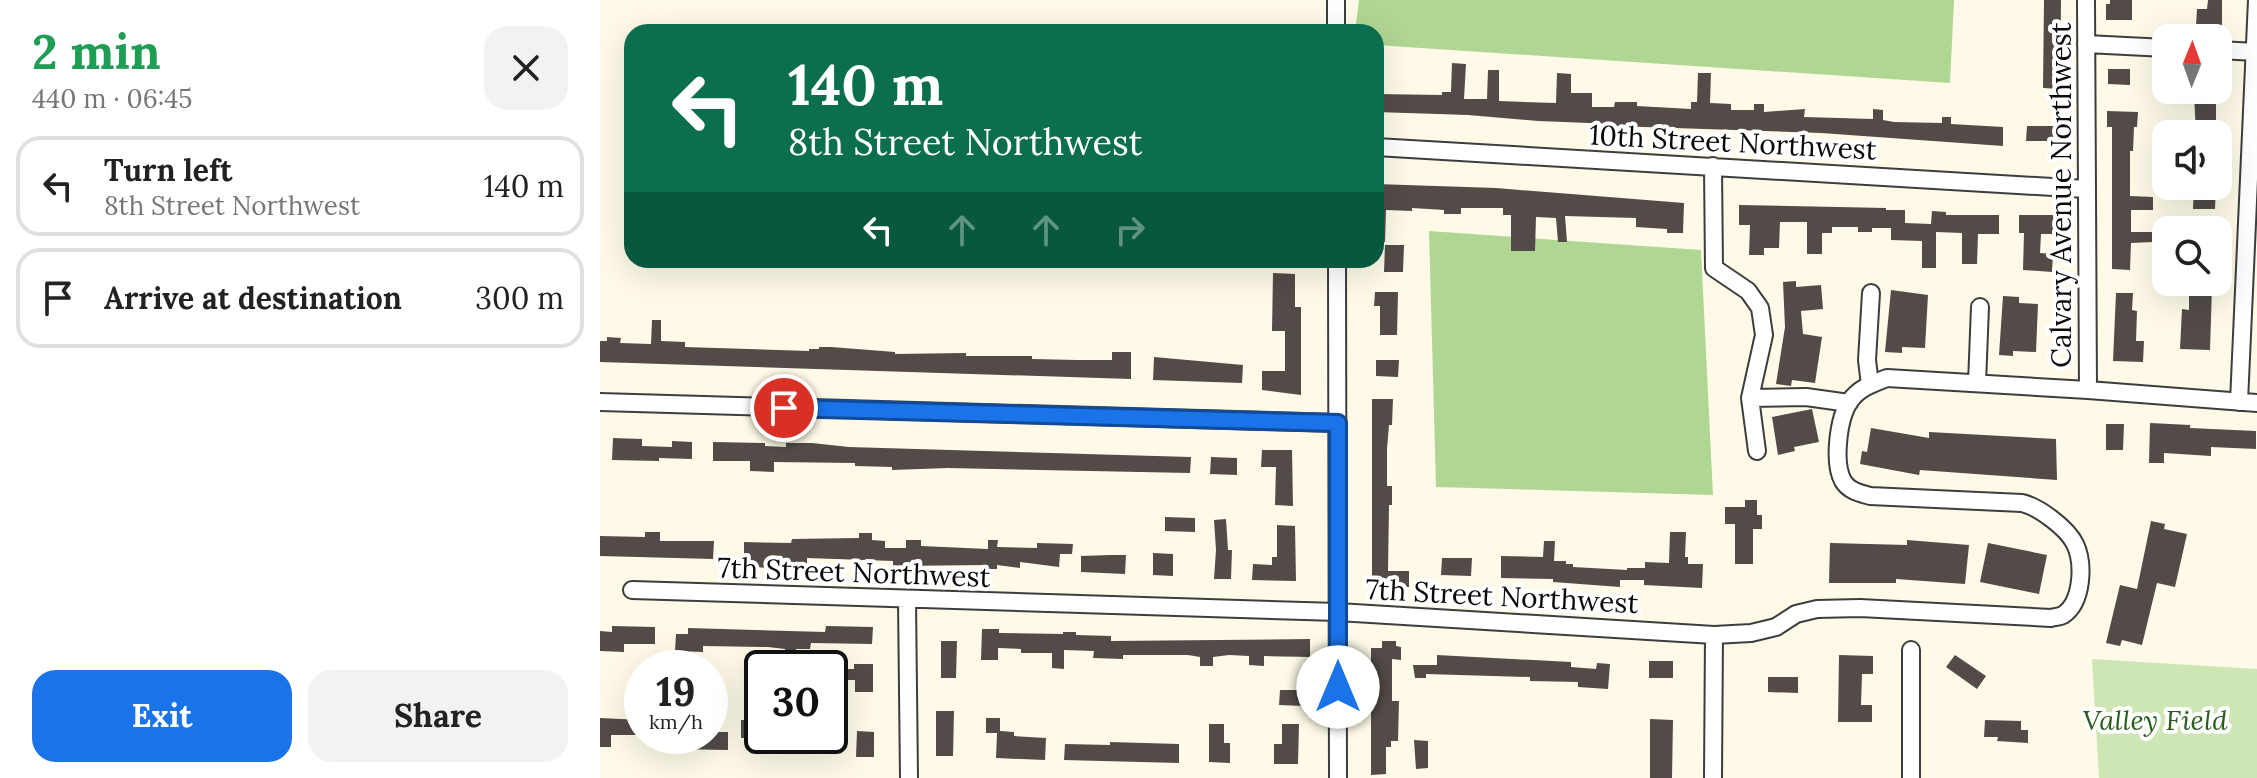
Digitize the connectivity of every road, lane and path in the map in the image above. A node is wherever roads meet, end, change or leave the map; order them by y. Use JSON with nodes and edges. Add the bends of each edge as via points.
{"nodes":[{"id":1,"x":1336,"y":0,"type":"edge"},
{"id":2,"x":2086,"y":0,"type":"edge"},
{"id":3,"x":2257,"y":0,"type":"edge"},
{"id":4,"x":1336,"y":24,"type":"edge"},
{"id":5,"x":2086,"y":44,"type":"junction"},
{"id":6,"x":2152,"y":47,"type":"edge"},
{"id":7,"x":2232,"y":51,"type":"edge"},
{"id":8,"x":2256,"y":52,"type":"edge"},
{"id":9,"x":1384,"y":147,"type":"edge"},
{"id":10,"x":1713,"y":166,"type":"junction"},
{"id":11,"x":2086,"y":189,"type":"junction"},
{"id":12,"x":1337,"y":268,"type":"edge"},
{"id":13,"x":1871,"y":293,"type":"dead end"},
{"id":14,"x":1980,"y":307,"type":"dead end"},
{"id":15,"x":1977,"y":383,"type":"junction"},
{"id":16,"x":1870,"y":385,"type":"junction"},
{"id":17,"x":2088,"y":390,"type":"junction"},
{"id":18,"x":1750,"y":398,"type":"junction"},
{"id":19,"x":600,"y":402,"type":"edge"},
{"id":20,"x":2239,"y":402,"type":"junction"},
{"id":21,"x":1849,"y":403,"type":"junction"},
{"id":22,"x":2257,"y":403,"type":"edge"},
{"id":23,"x":1338,"y":423,"type":"junction"},
{"id":24,"x":1757,"y":451,"type":"dead end"},
{"id":25,"x":632,"y":590,"type":"dead end"},
{"id":26,"x":907,"y":601,"type":"junction"},
{"id":27,"x":1338,"y":612,"type":"junction"},
{"id":28,"x":1714,"y":635,"type":"junction"},
{"id":29,"x":1911,"y":650,"type":"dead end"},
{"id":30,"x":909,"y":778,"type":"edge"},
{"id":31,"x":1338,"y":778,"type":"edge"},
{"id":32,"x":1713,"y":778,"type":"edge"},
{"id":33,"x":1911,"y":778,"type":"edge"}],
"edges":[{"from":1,"to":4,"type":"street"},
{"from":2,"to":5,"type":"street","name":"Calvary Avenue Northwest"},
{"from":3,"to":8,"type":"street"},
{"from":5,"to":6,"type":"street"},
{"from":5,"to":11,"type":"street","name":"Calvary Avenue Northwest"},
{"from":7,"to":8,"type":"street"},
{"from":8,"to":20,"type":"street"},
{"from":9,"to":10,"type":"street","name":"10th Street Northwest"},
{"from":10,"to":11,"type":"street","name":"10th Street Northwest"},
{"from":10,"to":18,"type":"street","via":[[1714,268],[1748,291],[1760,308],[1764,335]]},
{"from":11,"to":17,"type":"street","name":"Calvary Avenue Northwest"},
{"from":12,"to":23,"type":"street"},
{"from":13,"to":16,"type":"street"},
{"from":14,"to":15,"type":"street"},
{"from":15,"to":16,"type":"street","via":[[1887,378]]},
{"from":15,"to":17,"type":"street"},
{"from":16,"to":21,"type":"street"},
{"from":17,"to":20,"type":"street"},
{"from":18,"to":21,"type":"street"},
{"from":18,"to":24,"type":"street"},
{"from":19,"to":23,"type":"street"},
{"from":20,"to":22,"type":"street"},
{"from":21,"to":28,"type":"street","name":"7th Street Northwest","via":[[1838,443],[1843,480],[1851,490],[1870,496],[2035,506],[2074,542],[2078,592],[2070,606],[2051,618],[1817,609],[1776,627]]},
{"from":23,"to":27,"type":"street"},
{"from":25,"to":26,"type":"street","name":"7th Street Northwest"},
{"from":26,"to":27,"type":"street","name":"7th Street Northwest"},
{"from":26,"to":30,"type":"street"},
{"from":27,"to":28,"type":"street","name":"7th Street Northwest"},
{"from":27,"to":31,"type":"street"},
{"from":28,"to":32,"type":"street"},
{"from":29,"to":33,"type":"street"}]}
